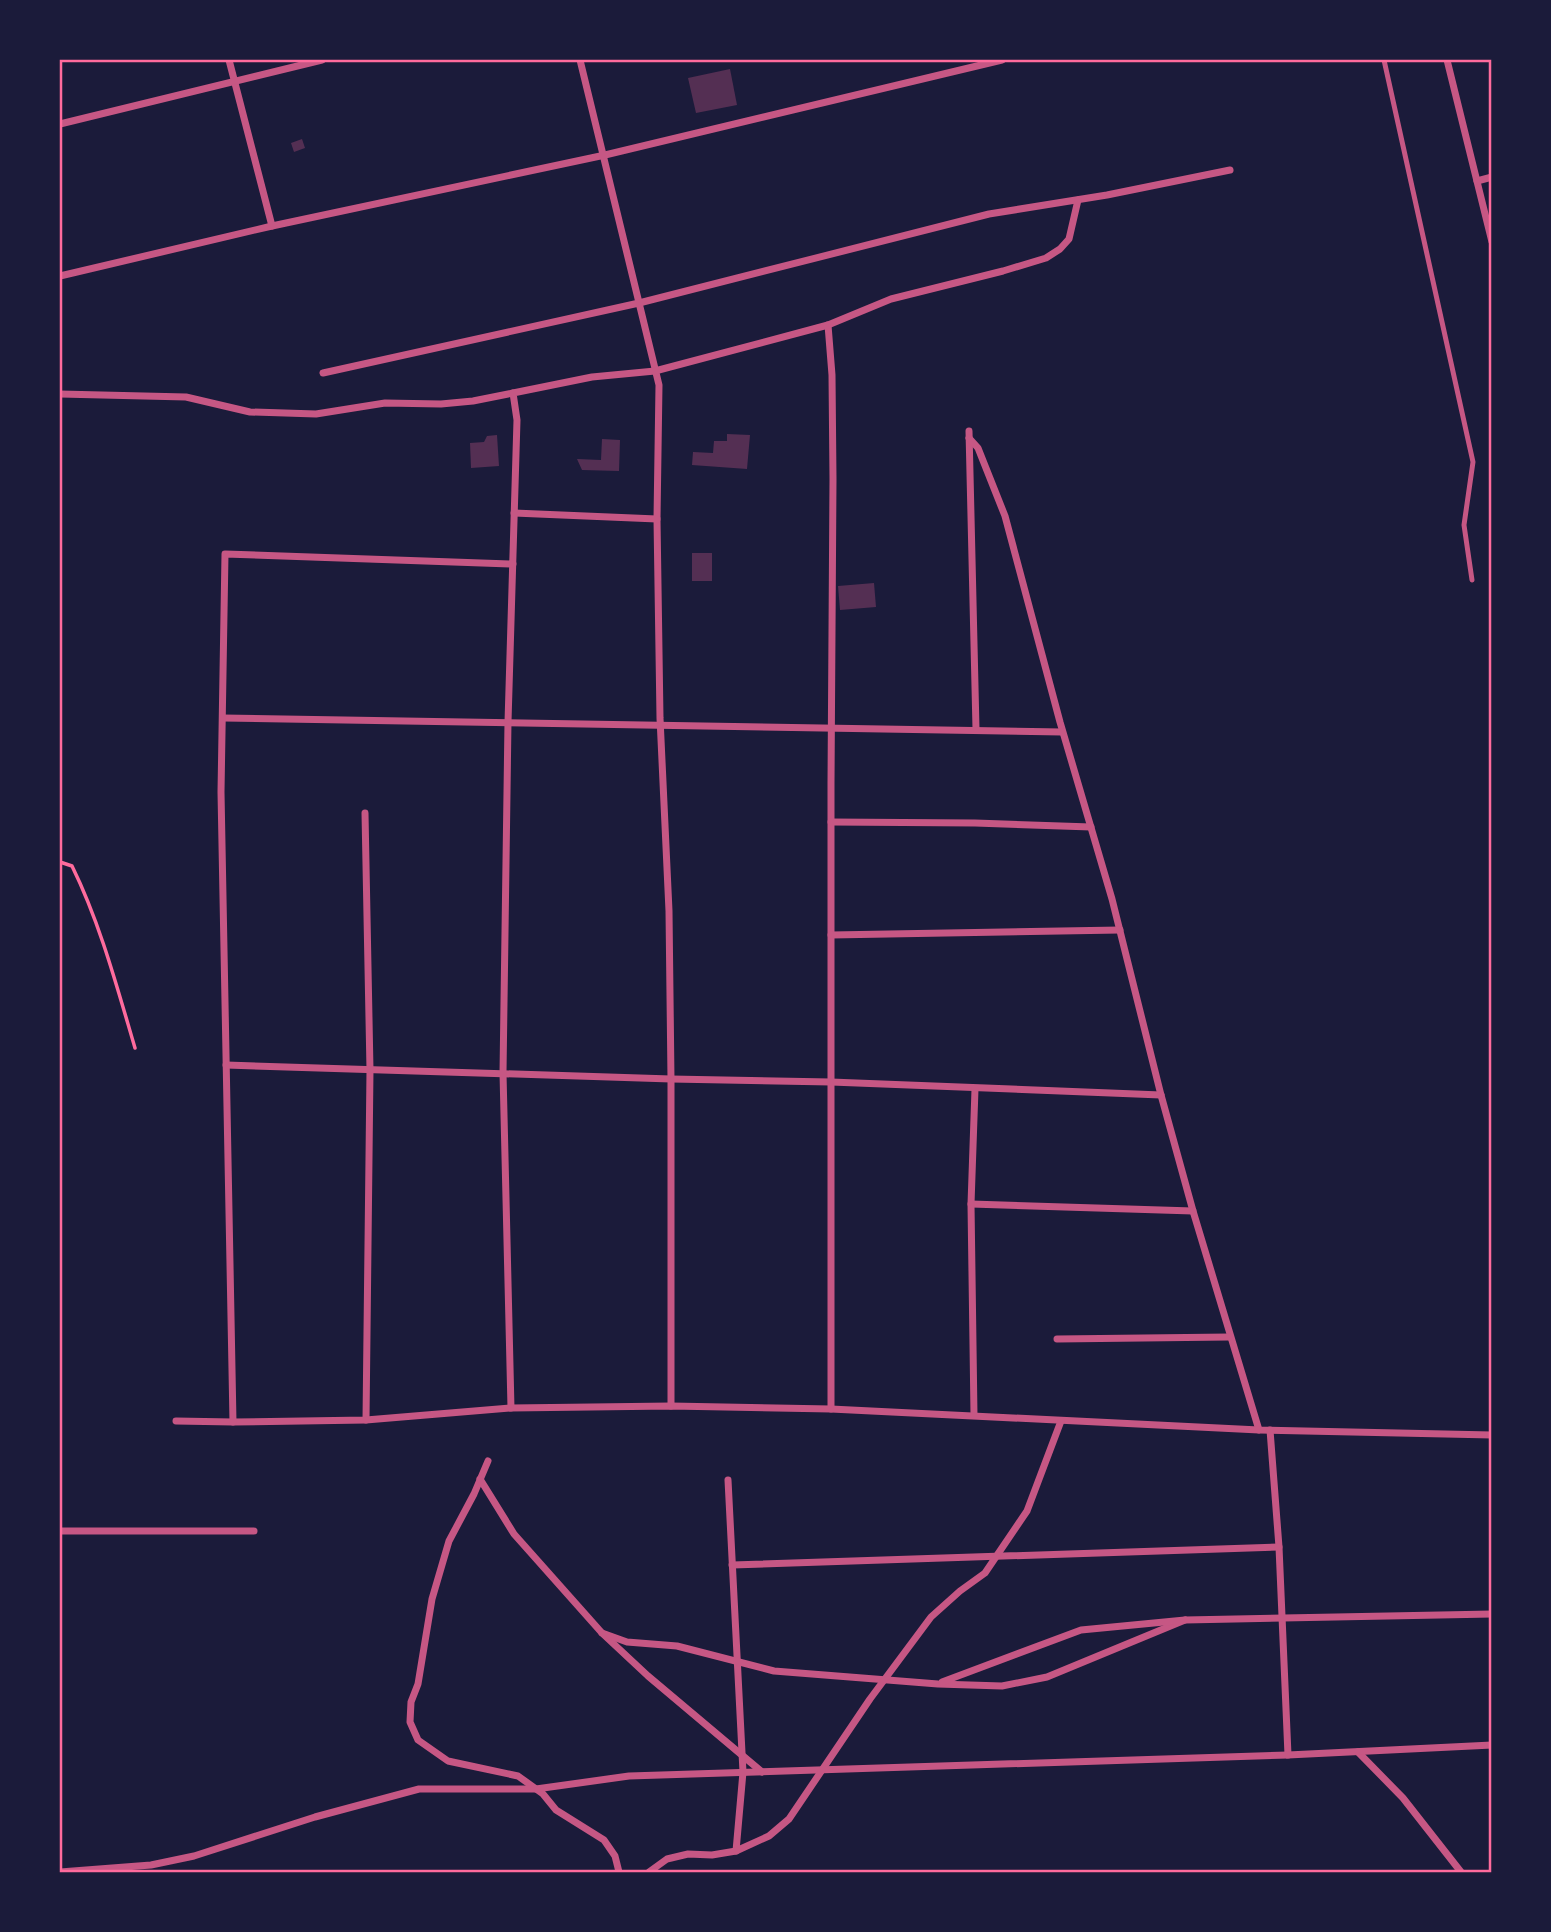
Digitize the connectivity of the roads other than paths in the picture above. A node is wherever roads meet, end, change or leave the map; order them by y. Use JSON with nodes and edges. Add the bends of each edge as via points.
{"nodes":[{"id":1,"x":229,"y":60,"type":"edge"},
{"id":2,"x":322,"y":60,"type":"edge"},
{"id":3,"x":580,"y":60,"type":"edge"},
{"id":4,"x":1002,"y":60,"type":"edge"},
{"id":5,"x":1384,"y":60,"type":"edge"},
{"id":6,"x":1447,"y":60,"type":"edge"},
{"id":7,"x":234,"y":81,"type":"junction"},
{"id":8,"x":60,"y":124,"type":"edge"},
{"id":9,"x":605,"y":155,"type":"junction"},
{"id":10,"x":1230,"y":170,"type":"dead end"},
{"id":11,"x":1492,"y":177,"type":"edge"},
{"id":12,"x":1477,"y":181,"type":"junction"},
{"id":13,"x":1078,"y":200,"type":"junction"},
{"id":14,"x":272,"y":226,"type":"junction"},
{"id":15,"x":1492,"y":242,"type":"edge"},
{"id":16,"x":60,"y":276,"type":"edge"},
{"id":17,"x":639,"y":303,"type":"junction"},
{"id":18,"x":828,"y":325,"type":"junction"},
{"id":19,"x":655,"y":371,"type":"junction"},
{"id":20,"x":323,"y":373,"type":"dead end"},
{"id":21,"x":513,"y":393,"type":"junction"},
{"id":22,"x":60,"y":394,"type":"edge"},
{"id":23,"x":514,"y":513,"type":"junction"},
{"id":24,"x":657,"y":519,"type":"junction"},
{"id":25,"x":513,"y":564,"type":"junction"},
{"id":26,"x":1472,"y":579,"type":"dead end"},
{"id":27,"x":223,"y":718,"type":"junction"},
{"id":28,"x":508,"y":722,"type":"junction"},
{"id":29,"x":661,"y":724,"type":"junction"},
{"id":30,"x":832,"y":727,"type":"junction"},
{"id":31,"x":976,"y":729,"type":"junction"},
{"id":32,"x":1062,"y":732,"type":"junction"},
{"id":33,"x":365,"y":813,"type":"dead end"},
{"id":34,"x":831,"y":822,"type":"junction"},
{"id":35,"x":1091,"y":827,"type":"junction"},
{"id":36,"x":1120,"y":930,"type":"junction"},
{"id":37,"x":831,"y":935,"type":"junction"},
{"id":38,"x":226,"y":1066,"type":"junction"},
{"id":39,"x":370,"y":1070,"type":"junction"},
{"id":40,"x":503,"y":1073,"type":"junction"},
{"id":41,"x":671,"y":1079,"type":"junction"},
{"id":42,"x":831,"y":1082,"type":"junction"},
{"id":43,"x":975,"y":1089,"type":"junction"},
{"id":44,"x":1161,"y":1095,"type":"junction"},
{"id":45,"x":971,"y":1204,"type":"junction"},
{"id":46,"x":1193,"y":1211,"type":"junction"},
{"id":47,"x":1229,"y":1337,"type":"junction"},
{"id":48,"x":1057,"y":1339,"type":"dead end"},
{"id":49,"x":671,"y":1406,"type":"junction"},
{"id":50,"x":511,"y":1408,"type":"junction"},
{"id":51,"x":831,"y":1409,"type":"junction"},
{"id":52,"x":974,"y":1415,"type":"junction"},
{"id":53,"x":176,"y":1420,"type":"dead end"},
{"id":54,"x":366,"y":1420,"type":"junction"},
{"id":55,"x":1060,"y":1421,"type":"junction"},
{"id":56,"x":233,"y":1422,"type":"junction"},
{"id":57,"x":1259,"y":1430,"type":"junction"},
{"id":58,"x":1270,"y":1430,"type":"junction"},
{"id":59,"x":1492,"y":1435,"type":"edge"},
{"id":60,"x":488,"y":1461,"type":"dead end"},
{"id":61,"x":480,"y":1479,"type":"junction"},
{"id":62,"x":728,"y":1480,"type":"dead end"},
{"id":63,"x":60,"y":1531,"type":"edge"},
{"id":64,"x":254,"y":1531,"type":"dead end"},
{"id":65,"x":1279,"y":1547,"type":"junction"},
{"id":66,"x":998,"y":1556,"type":"junction"},
{"id":67,"x":732,"y":1565,"type":"junction"},
{"id":68,"x":1492,"y":1614,"type":"edge"},
{"id":69,"x":1185,"y":1620,"type":"junction"},
{"id":70,"x":1281,"y":1620,"type":"junction"},
{"id":71,"x":602,"y":1633,"type":"junction"},
{"id":72,"x":737,"y":1662,"type":"junction"},
{"id":73,"x":885,"y":1679,"type":"junction"},
{"id":74,"x":938,"y":1684,"type":"junction"},
{"id":75,"x":1492,"y":1745,"type":"edge"},
{"id":76,"x":1358,"y":1752,"type":"junction"},
{"id":77,"x":743,"y":1754,"type":"junction"},
{"id":78,"x":1288,"y":1755,"type":"junction"},
{"id":79,"x":822,"y":1770,"type":"junction"},
{"id":80,"x":744,"y":1772,"type":"junction"},
{"id":81,"x":762,"y":1772,"type":"junction"},
{"id":82,"x":536,"y":1789,"type":"junction"},
{"id":83,"x":736,"y":1851,"type":"junction"},
{"id":84,"x":60,"y":1872,"type":"edge"},
{"id":85,"x":620,"y":1872,"type":"edge"},
{"id":86,"x":649,"y":1872,"type":"edge"},
{"id":87,"x":1461,"y":1872,"type":"edge"}],
"edges":[{"from":1,"to":7,"type":"street"},
{"from":2,"to":7,"type":"street"},
{"from":3,"to":9,"type":"street"},
{"from":4,"to":9,"type":"street"},
{"from":5,"to":26,"type":"lane","via":[[1473,461],[1464,525]]},
{"from":6,"to":12,"type":"street"},
{"from":7,"to":8,"type":"street"},
{"from":7,"to":14,"type":"street"},
{"from":9,"to":14,"type":"street"},
{"from":9,"to":17,"type":"street"},
{"from":10,"to":13,"type":"street"},
{"from":11,"to":12,"type":"street"},
{"from":12,"to":15,"type":"street"},
{"from":13,"to":17,"type":"street","via":[[989,214]]},
{"from":13,"to":18,"type":"street","via":[[1069,239],[1046,258],[891,299]]},
{"from":14,"to":16,"type":"street"},
{"from":17,"to":19,"type":"street"},
{"from":17,"to":20,"type":"street"},
{"from":18,"to":19,"type":"street"},
{"from":18,"to":30,"type":"street"},
{"from":19,"to":21,"type":"street","via":[[592,377]]},
{"from":19,"to":24,"type":"street","via":[[659,385]]},
{"from":21,"to":22,"type":"street","via":[[441,404],[385,402],[316,414],[250,412],[186,397]]},
{"from":21,"to":23,"type":"street","via":[[517,420]]},
{"from":23,"to":24,"type":"street"},
{"from":23,"to":25,"type":"street"},
{"from":24,"to":29,"type":"street"},
{"from":25,"to":27,"type":"street","via":[[225,554]]},
{"from":25,"to":28,"type":"street"},
{"from":27,"to":28,"type":"street"},
{"from":27,"to":38,"type":"street"},
{"from":28,"to":29,"type":"street"},
{"from":28,"to":40,"type":"street"},
{"from":29,"to":30,"type":"street"},
{"from":29,"to":41,"type":"street"},
{"from":30,"to":31,"type":"street"},
{"from":30,"to":34,"type":"street"},
{"from":31,"to":32,"type":"street"},
{"from":31,"to":32,"type":"street","via":[[969,435],[1005,516]]},
{"from":32,"to":35,"type":"street"},
{"from":33,"to":39,"type":"street"},
{"from":34,"to":35,"type":"street"},
{"from":34,"to":37,"type":"street"},
{"from":35,"to":36,"type":"street"},
{"from":36,"to":37,"type":"street"},
{"from":36,"to":44,"type":"street"},
{"from":37,"to":42,"type":"street"},
{"from":38,"to":39,"type":"street"},
{"from":38,"to":56,"type":"street"},
{"from":39,"to":40,"type":"street"},
{"from":39,"to":54,"type":"street"},
{"from":40,"to":41,"type":"street"},
{"from":40,"to":50,"type":"street"},
{"from":41,"to":42,"type":"street"},
{"from":41,"to":49,"type":"street"},
{"from":42,"to":43,"type":"street"},
{"from":42,"to":51,"type":"street"},
{"from":43,"to":44,"type":"street"},
{"from":43,"to":45,"type":"street"},
{"from":44,"to":46,"type":"street"},
{"from":45,"to":46,"type":"street"},
{"from":45,"to":52,"type":"street"},
{"from":46,"to":47,"type":"street"},
{"from":47,"to":48,"type":"street"},
{"from":47,"to":57,"type":"street"},
{"from":49,"to":50,"type":"street"},
{"from":49,"to":51,"type":"street"},
{"from":50,"to":54,"type":"street"},
{"from":51,"to":52,"type":"street"},
{"from":52,"to":55,"type":"street"},
{"from":53,"to":56,"type":"street"},
{"from":54,"to":56,"type":"street"},
{"from":55,"to":57,"type":"street"},
{"from":55,"to":66,"type":"street","via":[[1027,1511]]},
{"from":57,"to":58,"type":"street"},
{"from":58,"to":59,"type":"street"},
{"from":58,"to":65,"type":"street"},
{"from":60,"to":61,"type":"street"},
{"from":61,"to":71,"type":"street","via":[[514,1534]]},
{"from":61,"to":82,"type":"street","via":[[449,1541],[432,1599],[410,1721],[418,1740],[448,1761],[518,1776]]},
{"from":62,"to":67,"type":"street"},
{"from":63,"to":64,"type":"street"},
{"from":65,"to":66,"type":"street"},
{"from":65,"to":70,"type":"street"},
{"from":66,"to":67,"type":"street"},
{"from":66,"to":73,"type":"street","via":[[985,1573],[931,1617]]},
{"from":67,"to":72,"type":"street"},
{"from":68,"to":70,"type":"street"},
{"from":69,"to":70,"type":"street"},
{"from":69,"to":74,"type":"street","via":[[1081,1630]]},
{"from":69,"to":74,"type":"street","via":[[1047,1677],[1002,1686]]},
{"from":70,"to":78,"type":"street"},
{"from":71,"to":72,"type":"street","via":[[627,1642],[677,1646]]},
{"from":71,"to":77,"type":"street"},
{"from":72,"to":73,"type":"street","via":[[774,1671]]},
{"from":72,"to":77,"type":"street"},
{"from":73,"to":74,"type":"street"},
{"from":73,"to":79,"type":"street"},
{"from":75,"to":76,"type":"street"},
{"from":76,"to":78,"type":"street"},
{"from":76,"to":87,"type":"street","via":[[1403,1798]]},
{"from":77,"to":80,"type":"street"},
{"from":77,"to":81,"type":"street"},
{"from":78,"to":79,"type":"street"},
{"from":79,"to":81,"type":"street"},
{"from":79,"to":83,"type":"street","via":[[789,1819],[769,1836]]},
{"from":80,"to":81,"type":"street"},
{"from":80,"to":82,"type":"street","via":[[629,1776]]},
{"from":80,"to":83,"type":"street"},
{"from":82,"to":84,"type":"street","via":[[419,1788],[194,1856],[151,1865]]},
{"from":82,"to":85,"type":"street","via":[[556,1810],[604,1840]]},
{"from":83,"to":86,"type":"street","via":[[667,1859]]}]}
